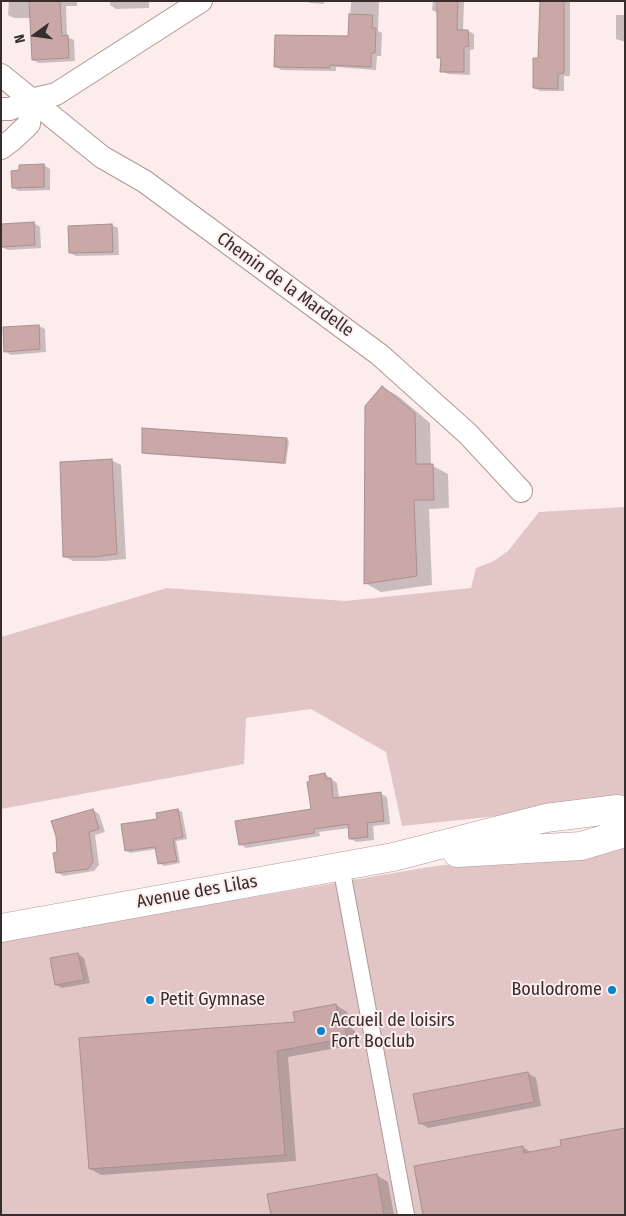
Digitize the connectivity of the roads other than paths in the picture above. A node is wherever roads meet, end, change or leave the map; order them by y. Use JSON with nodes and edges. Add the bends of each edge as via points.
{"nodes":[{"id":1,"x":201,"y":1,"type":"edge"},
{"id":2,"x":1,"y":75,"type":"edge"},
{"id":3,"x":31,"y":100,"type":"junction"},
{"id":4,"x":1,"y":110,"type":"edge"},
{"id":5,"x":1,"y":148,"type":"edge"},
{"id":6,"x":521,"y":491,"type":"dead end"},
{"id":7,"x":625,"y":810,"type":"edge"},
{"id":8,"x":563,"y":816,"type":"junction"},
{"id":9,"x":625,"y":832,"type":"edge"},
{"id":10,"x":570,"y":847,"type":"junction"},
{"id":11,"x":393,"y":857,"type":"junction"},
{"id":12,"x":341,"y":866,"type":"junction"},
{"id":13,"x":1,"y":928,"type":"edge"},
{"id":14,"x":406,"y":1215,"type":"edge"}],
"edges":[{"from":1,"to":3,"type":"street","via":[[56,94]]},
{"from":2,"to":3,"type":"street","name":"Chemin de la Mardelle"},
{"from":3,"to":4,"type":"street"},
{"from":3,"to":5,"type":"street","via":[[29,124]]},
{"from":3,"to":6,"type":"street","name":"Chemin de la Mardelle","via":[[102,157],[144,181],[380,355],[468,434]]},
{"from":7,"to":8,"type":"street","name":"Avenue des Lilas"},
{"from":8,"to":10,"type":"street"},
{"from":8,"to":11,"type":"street","name":"Avenue des Lilas"},
{"from":9,"to":10,"type":"street","name":"Avenue des Lilas"},
{"from":10,"to":11,"type":"street","name":"Avenue des Lilas"},
{"from":11,"to":12,"type":"street","name":"Avenue des Lilas"},
{"from":12,"to":13,"type":"street","name":"Avenue des Lilas"},
{"from":12,"to":14,"type":"street"}]}
